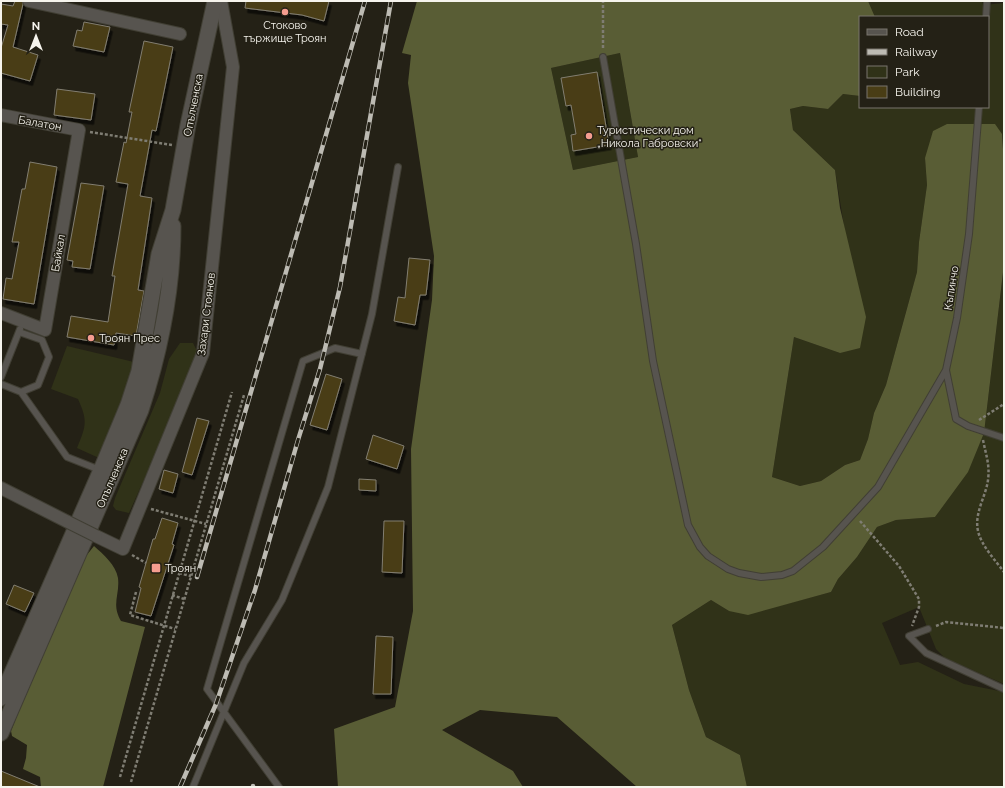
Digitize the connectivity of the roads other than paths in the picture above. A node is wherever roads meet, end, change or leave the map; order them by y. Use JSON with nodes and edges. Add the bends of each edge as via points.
{"nodes":[{"id":1,"x":30,"y":1,"type":"edge"},
{"id":2,"x":215,"y":1,"type":"edge"},
{"id":3,"x":222,"y":1,"type":"edge"},
{"id":4,"x":987,"y":1,"type":"edge"},
{"id":5,"x":986,"y":16,"type":"edge"},
{"id":6,"x":180,"y":34,"type":"dead end"},
{"id":7,"x":603,"y":57,"type":"road end"},
{"id":8,"x":979,"y":108,"type":"edge"},
{"id":9,"x":1,"y":115,"type":"edge"},
{"id":10,"x":79,"y":130,"type":"joint"},
{"id":11,"x":398,"y":167,"type":"dead end"},
{"id":12,"x":173,"y":210,"type":"junction"},
{"id":13,"x":1,"y":314,"type":"edge"},
{"id":14,"x":21,"y":327,"type":"junction"},
{"id":15,"x":362,"y":354,"type":"junction"},
{"id":16,"x":946,"y":370,"type":"junction"},
{"id":17,"x":1,"y":377,"type":"edge"},
{"id":18,"x":1,"y":384,"type":"edge"},
{"id":19,"x":21,"y":392,"type":"junction"},
{"id":20,"x":1004,"y":438,"type":"edge"},
{"id":21,"x":101,"y":470,"type":"junction"},
{"id":22,"x":1,"y":488,"type":"edge"},
{"id":23,"x":928,"y":629,"type":"road end"},
{"id":24,"x":1004,"y":689,"type":"edge"},
{"id":25,"x":1,"y":698,"type":"edge"},
{"id":26,"x":224,"y":712,"type":"junction"},
{"id":27,"x":1,"y":733,"type":"edge"},
{"id":28,"x":193,"y":787,"type":"edge"},
{"id":29,"x":278,"y":787,"type":"edge"}],
"edges":[{"from":1,"to":6,"type":"street"},
{"from":2,"to":12,"type":"street","name":"Опълченска"},
{"from":3,"to":22,"type":"street","name":"Захари Стоянов","bridge":true,"via":[[233,67],[203,353],[123,549]]},
{"from":4,"to":5,"type":"lane"},
{"from":7,"to":16,"type":"lane","via":[[636,244],[653,361],[688,525],[693,538],[708,556],[728,569],[750,576],[772,576],[792,571],[804,564],[878,487]]},
{"from":8,"to":16,"type":"lane","name":"Къпинчо","via":[[969,234],[957,318]]},
{"from":9,"to":10,"type":"street","name":"Балатон"},
{"from":10,"to":14,"type":"street","name":"Байкал","via":[[45,330]]},
{"from":11,"to":15,"type":"lane","via":[[372,314]]},
{"from":12,"to":21,"type":"street","name":"Опълченска","via":[[160,254],[139,371]]},
{"from":12,"to":27,"type":"street","name":"Опълченска","via":[[173,257],[152,375],[141,410]]},
{"from":13,"to":14,"type":"street","name":"Байкал"},
{"from":14,"to":17,"type":"lane"},
{"from":14,"to":19,"type":"lane","via":[[42,340],[49,357],[38,385]]},
{"from":15,"to":26,"type":"lane","via":[[328,487],[282,600],[244,663]]},
{"from":15,"to":26,"type":"lane","via":[[335,348],[303,361],[207,689]]},
{"from":16,"to":20,"type":"lane","name":"Къпинчо","via":[[954,415],[968,426]]},
{"from":18,"to":19,"type":"lane"},
{"from":19,"to":21,"type":"lane","via":[[67,457]]},
{"from":21,"to":25,"type":"street","name":"Опълченска"},
{"from":23,"to":24,"type":"lane","via":[[909,636],[926,653]]},
{"from":26,"to":28,"type":"lane"},
{"from":26,"to":29,"type":"lane"}]}
